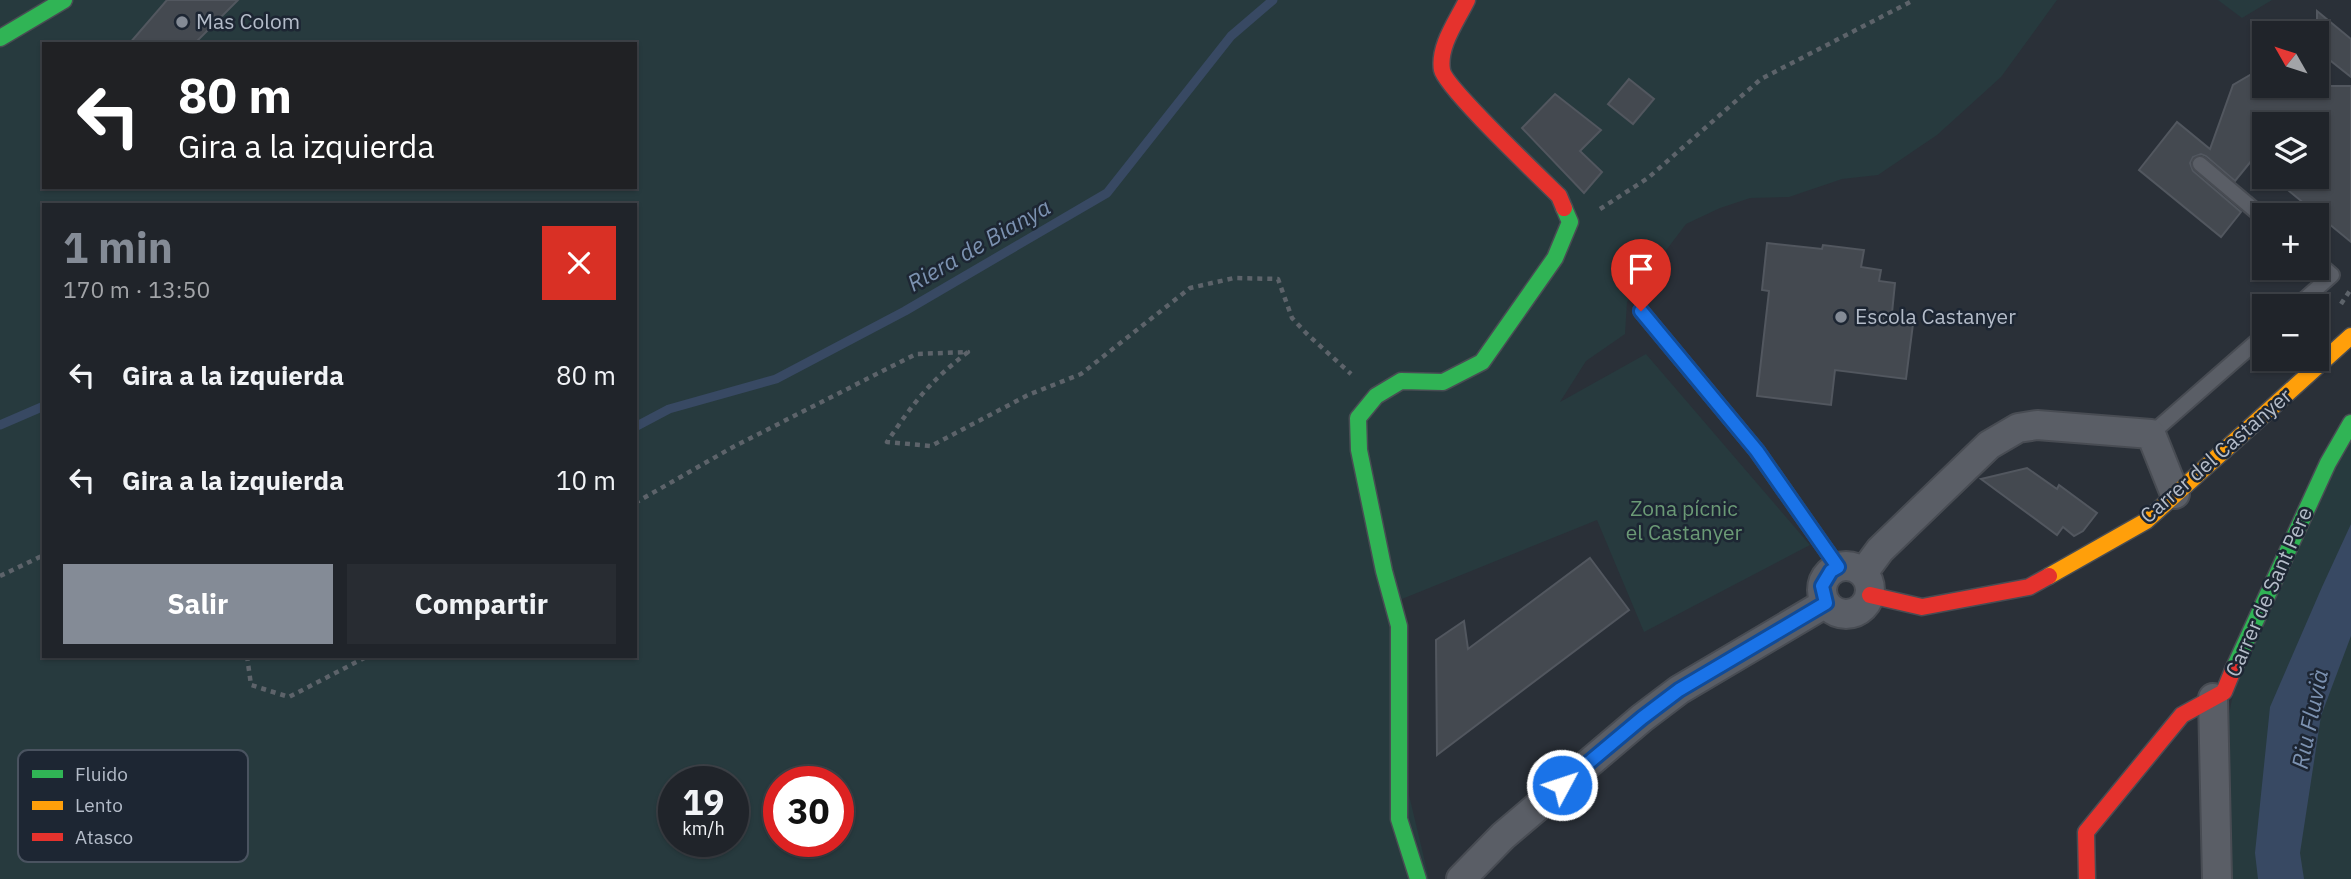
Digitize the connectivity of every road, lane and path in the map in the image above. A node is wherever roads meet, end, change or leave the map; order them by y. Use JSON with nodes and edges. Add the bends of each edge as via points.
{"nodes":[{"id":1,"x":64,"y":0,"type":"edge"},
{"id":2,"x":1467,"y":0,"type":"edge"},
{"id":3,"x":1914,"y":0,"type":"edge"},
{"id":4,"x":0,"y":38,"type":"edge"},
{"id":5,"x":2200,"y":164,"type":"dead end"},
{"id":6,"x":2252,"y":208,"type":"edge"},
{"id":7,"x":1570,"y":222,"type":"junction"},
{"id":8,"x":2327,"y":280,"type":"edge"},
{"id":9,"x":2311,"y":294,"type":"edge"},
{"id":10,"x":1641,"y":311,"type":"dead end"},
{"id":11,"x":2351,"y":336,"type":"edge"},
{"id":12,"x":2252,"y":346,"type":"edge"},
{"id":13,"x":1376,"y":396,"type":"junction"},
{"id":14,"x":2351,"y":424,"type":"edge"},
{"id":15,"x":2151,"y":435,"type":"junction"},
{"id":16,"x":2175,"y":494,"type":"junction"},
{"id":17,"x":637,"y":502,"type":"edge"},
{"id":18,"x":42,"y":556,"type":"edge"},
{"id":19,"x":0,"y":576,"type":"edge"},
{"id":20,"x":1857,"y":578,"type":"junction"},
{"id":21,"x":1826,"y":603,"type":"junction"},
{"id":22,"x":247,"y":658,"type":"edge"},
{"id":23,"x":364,"y":658,"type":"edge"},
{"id":24,"x":2213,"y":698,"type":"junction"},
{"id":25,"x":1418,"y":879,"type":"edge"},
{"id":26,"x":1461,"y":879,"type":"edge"},
{"id":27,"x":2087,"y":879,"type":"edge"},
{"id":28,"x":2217,"y":879,"type":"edge"}],
"edges":[{"from":1,"to":4,"type":"street"},
{"from":2,"to":7,"type":"street","via":[[1443,49],[1442,72],[1559,196]]},
{"from":3,"to":7,"type":"path","via":[[1761,79],[1648,178]]},
{"from":5,"to":6,"type":"lane"},
{"from":7,"to":13,"type":"street","via":[[1555,258],[1482,362],[1443,382],[1401,381]]},
{"from":8,"to":9,"type":"lane"},
{"from":10,"to":20,"type":"lane"},
{"from":11,"to":16,"type":"street","name":"Carrer del Castanyer"},
{"from":12,"to":15,"type":"lane"},
{"from":13,"to":17,"type":"path","via":[[1292,318],[1278,278],[1234,278],[1190,288],[1082,374],[1028,395],[931,446],[887,442],[915,400],[968,352],[916,354],[733,447]]},
{"from":13,"to":25,"type":"street","via":[[1358,418],[1359,450],[1399,625],[1399,819]]},
{"from":14,"to":24,"type":"street","name":"Carrer de Sant Pere","via":[[2328,463],[2224,692]]},
{"from":15,"to":16,"type":"street"},
{"from":15,"to":20,"type":"street","via":[[2037,425],[2018,428],[1989,445]]},
{"from":16,"to":20,"type":"street","name":"Carrer del Castanyer","via":[[2146,521],[2029,587],[1922,607]]},
{"from":18,"to":19,"type":"path"},
{"from":20,"to":21,"type":"street","via":[[1831,571],[1822,586]]},
{"from":20,"to":21,"type":"street","via":[[1865,605],[1845,614]]},
{"from":21,"to":26,"type":"street","via":[[1651,711],[1503,836]]},
{"from":22,"to":23,"type":"path","via":[[251,685],[289,697]]},
{"from":24,"to":27,"type":"street","name":"Carrer de Sant Pere","via":[[2182,715],[2086,832]]},
{"from":24,"to":28,"type":"street"}]}
